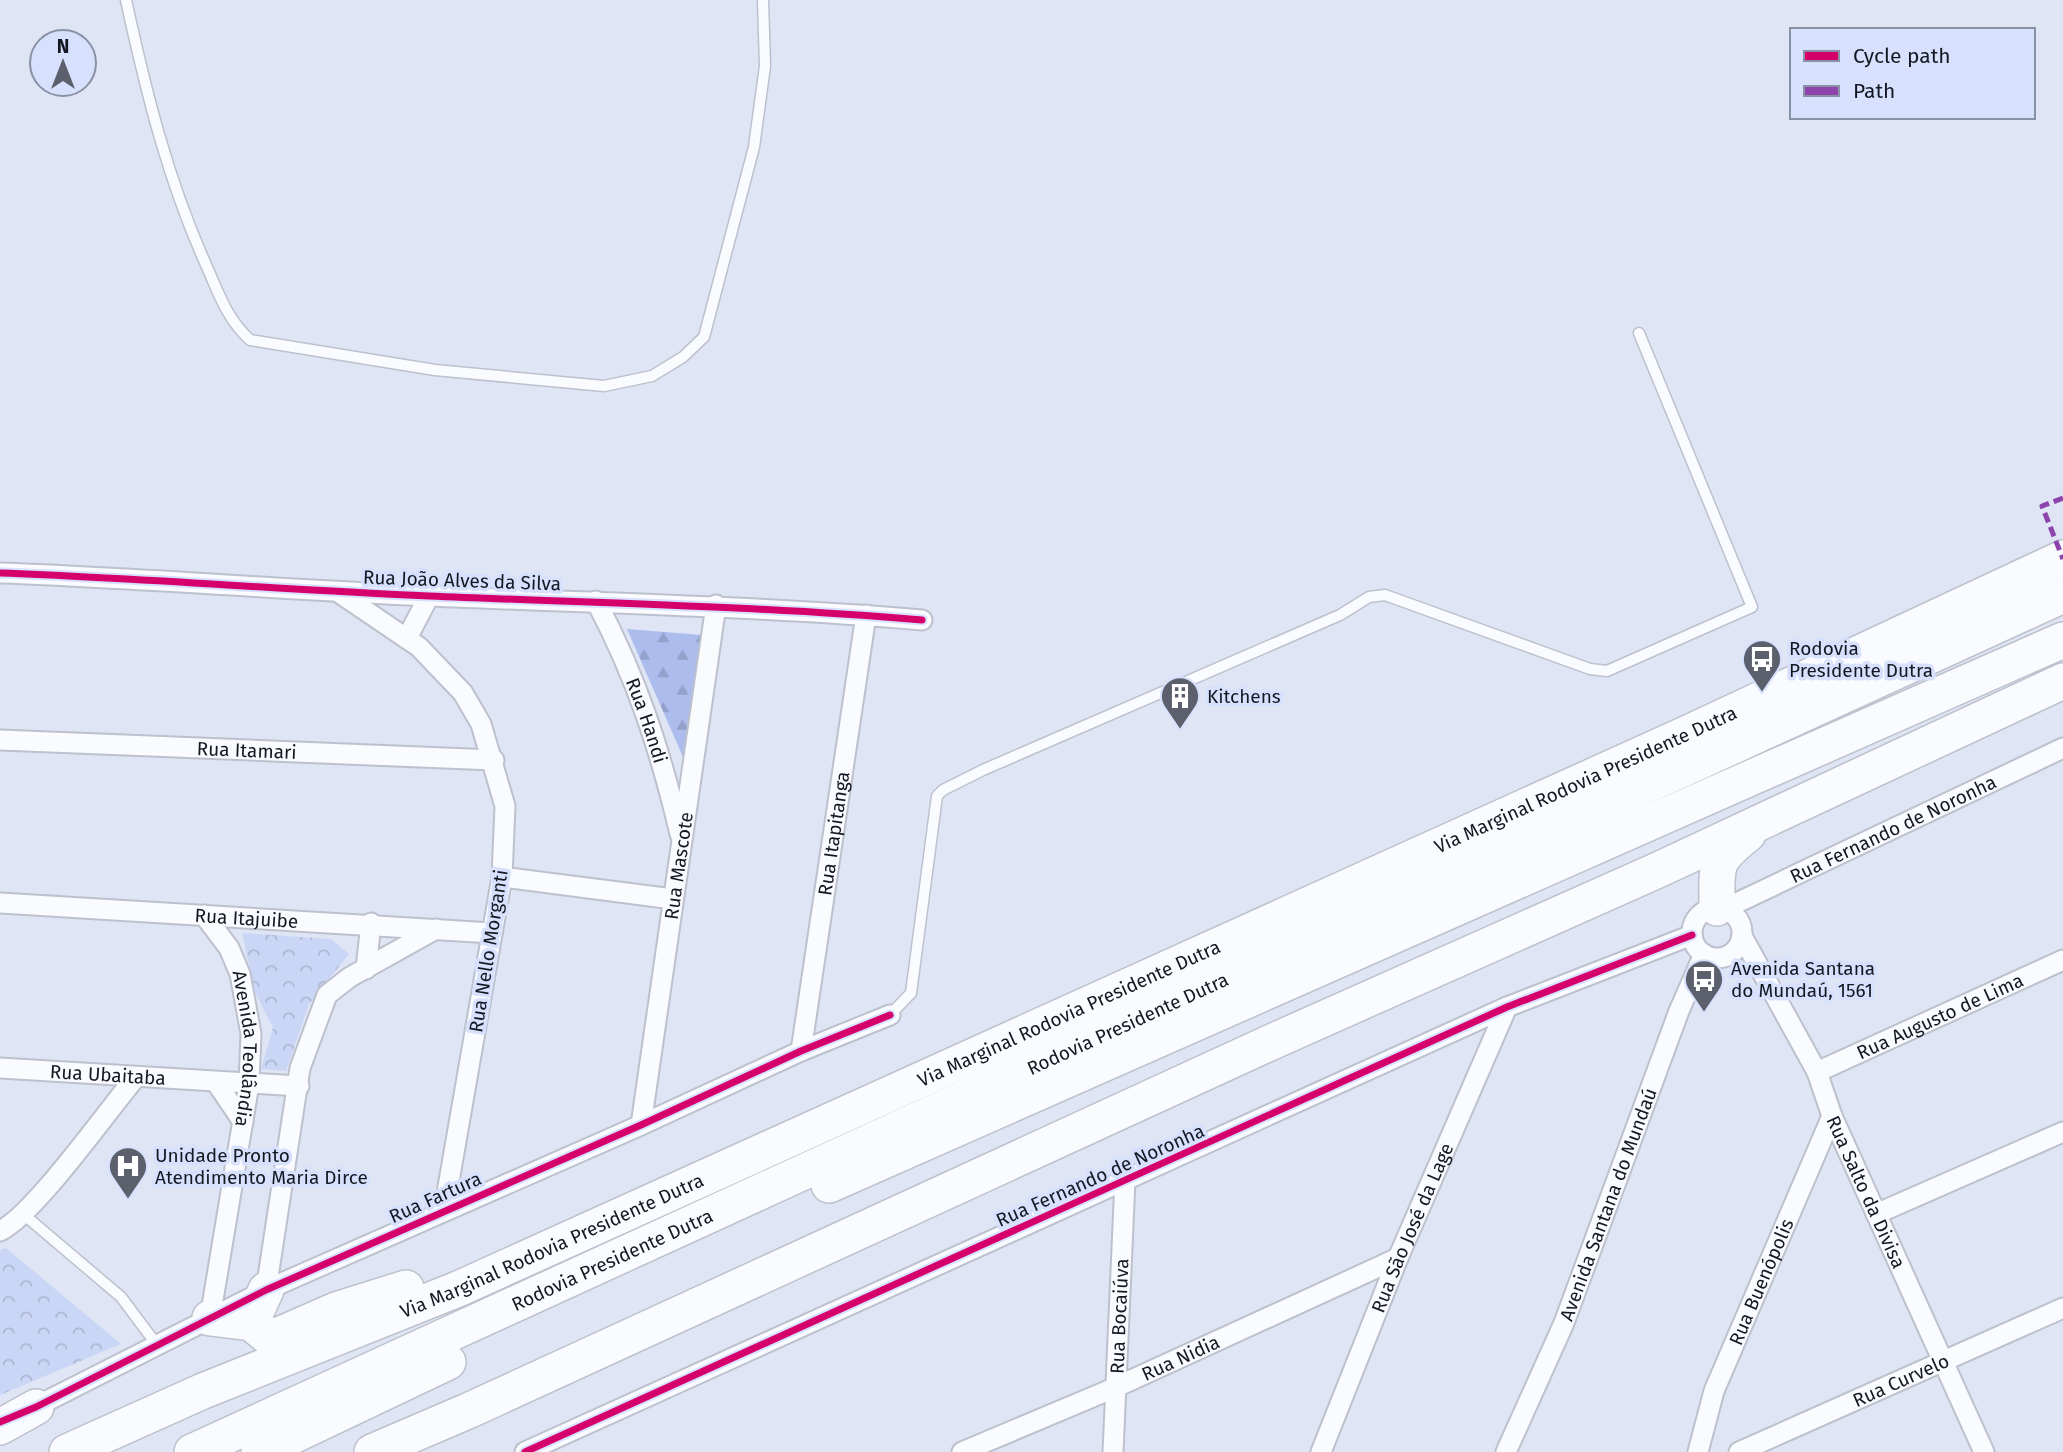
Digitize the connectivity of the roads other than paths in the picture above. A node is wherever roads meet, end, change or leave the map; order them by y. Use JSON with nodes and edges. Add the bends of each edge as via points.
{"nodes":[{"id":1,"x":126,"y":0,"type":"edge"},
{"id":2,"x":762,"y":0,"type":"edge"},
{"id":3,"x":1639,"y":333,"type":"dead end"},
{"id":4,"x":2063,"y":558,"type":"edge"},
{"id":5,"x":0,"y":573,"type":"edge"},
{"id":6,"x":337,"y":591,"type":"junction"},
{"id":7,"x":2063,"y":595,"type":"edge"},
{"id":8,"x":429,"y":596,"type":"junction"},
{"id":9,"x":596,"y":601,"type":"junction"},
{"id":10,"x":716,"y":605,"type":"junction"},
{"id":11,"x":866,"y":615,"type":"junction"},
{"id":12,"x":922,"y":620,"type":"dead end"},
{"id":13,"x":407,"y":638,"type":"junction"},
{"id":14,"x":2063,"y":640,"type":"edge"},
{"id":15,"x":1909,"y":665,"type":"junction"},
{"id":16,"x":1870,"y":668,"type":"dead end"},
{"id":17,"x":2063,"y":681,"type":"edge"},
{"id":18,"x":1781,"y":703,"type":"dead end"},
{"id":19,"x":2063,"y":708,"type":"edge"},
{"id":20,"x":0,"y":740,"type":"edge"},
{"id":21,"x":1687,"y":746,"type":"dead end"},
{"id":22,"x":2063,"y":748,"type":"edge"},
{"id":23,"x":494,"y":760,"type":"junction"},
{"id":24,"x":1891,"y":763,"type":"junction"},
{"id":25,"x":1644,"y":775,"type":"dead end"},
{"id":26,"x":1610,"y":802,"type":"junction"},
{"id":27,"x":1775,"y":813,"type":"junction"},
{"id":28,"x":682,"y":845,"type":"junction"},
{"id":29,"x":502,"y":877,"type":"junction"},
{"id":30,"x":673,"y":899,"type":"junction"},
{"id":31,"x":0,"y":903,"type":"edge"},
{"id":32,"x":1721,"y":909,"type":"junction"},
{"id":33,"x":204,"y":915,"type":"junction"},
{"id":34,"x":371,"y":923,"type":"junction"},
{"id":35,"x":436,"y":929,"type":"junction"},
{"id":36,"x":492,"y":933,"type":"junction"},
{"id":37,"x":1692,"y":935,"type":"junction"},
{"id":38,"x":1742,"y":936,"type":"junction"},
{"id":39,"x":1704,"y":954,"type":"junction"},
{"id":40,"x":2063,"y":960,"type":"edge"},
{"id":41,"x":366,"y":969,"type":"junction"},
{"id":42,"x":1507,"y":1007,"type":"junction"},
{"id":43,"x":890,"y":1014,"type":"joint"},
{"id":44,"x":801,"y":1051,"type":"junction"},
{"id":45,"x":0,"y":1068,"type":"edge"},
{"id":46,"x":1817,"y":1072,"type":"junction"},
{"id":47,"x":136,"y":1077,"type":"junction"},
{"id":48,"x":216,"y":1082,"type":"junction"},
{"id":49,"x":249,"y":1084,"type":"junction"},
{"id":50,"x":299,"y":1086,"type":"junction"},
{"id":51,"x":1832,"y":1116,"type":"junction"},
{"id":52,"x":243,"y":1122,"type":"junction"},
{"id":53,"x":642,"y":1125,"type":"junction"},
{"id":54,"x":2063,"y":1132,"type":"edge"},
{"id":55,"x":1125,"y":1181,"type":"junction"},
{"id":56,"x":444,"y":1210,"type":"junction"},
{"id":57,"x":22,"y":1213,"type":"junction"},
{"id":58,"x":1876,"y":1213,"type":"junction"},
{"id":59,"x":0,"y":1231,"type":"edge"},
{"id":60,"x":1398,"y":1258,"type":"junction"},
{"id":61,"x":509,"y":1266,"type":"junction"},
{"id":62,"x":266,"y":1290,"type":"junction"},
{"id":63,"x":2063,"y":1308,"type":"edge"},
{"id":64,"x":210,"y":1318,"type":"junction"},
{"id":65,"x":251,"y":1324,"type":"junction"},
{"id":66,"x":157,"y":1345,"type":"junction"},
{"id":67,"x":1943,"y":1361,"type":"junction"},
{"id":68,"x":256,"y":1369,"type":"junction"},
{"id":69,"x":1114,"y":1388,"type":"junction"},
{"id":70,"x":36,"y":1407,"type":"joint"},
{"id":71,"x":0,"y":1424,"type":"edge"},
{"id":72,"x":66,"y":1452,"type":"edge"},
{"id":73,"x":117,"y":1452,"type":"edge"},
{"id":74,"x":192,"y":1452,"type":"edge"},
{"id":75,"x":259,"y":1452,"type":"edge"},
{"id":76,"x":372,"y":1452,"type":"edge"},
{"id":77,"x":525,"y":1452,"type":"edge"},
{"id":78,"x":962,"y":1452,"type":"edge"},
{"id":79,"x":1113,"y":1452,"type":"edge"},
{"id":80,"x":1321,"y":1452,"type":"edge"},
{"id":81,"x":1506,"y":1452,"type":"edge"},
{"id":82,"x":1698,"y":1452,"type":"edge"},
{"id":83,"x":1739,"y":1452,"type":"edge"},
{"id":84,"x":1984,"y":1452,"type":"edge"}],
"edges":[{"from":1,"to":2,"type":"lane","via":[[149,107],[183,215],[232,323],[250,340],[435,370],[604,386],[652,376],[704,337],[754,147],[765,66]]},
{"from":3,"to":43,"type":"lane","via":[[1752,607],[1608,671],[1385,594],[1369,597],[1340,615],[983,770],[937,796],[911,993]]},
{"from":4,"to":61,"type":"highway","name":"Via Marginal Rodovia Presidente Dutra","via":[[1686,734]]},
{"from":5,"to":6,"type":"street","name":"Rua João Alves da Silva"},
{"from":6,"to":8,"type":"street","name":"Rua João Alves da Silva"},
{"from":6,"to":13,"type":"street","name":"Rua Nello Morganti"},
{"from":7,"to":15,"type":"highway","name":"Rodovia Presidente Dutra"},
{"from":8,"to":9,"type":"street","name":"Rua João Alves da Silva"},
{"from":8,"to":13,"type":"street"},
{"from":9,"to":10,"type":"street","name":"Rua João Alves da Silva"},
{"from":9,"to":28,"type":"street","name":"Rua Handi","via":[[626,658],[657,743]]},
{"from":10,"to":11,"type":"street","name":"Rua João Alves da Silva"},
{"from":10,"to":28,"type":"street","name":"Rua Mascote"},
{"from":11,"to":12,"type":"street","name":"Rua João Alves da Silva"},
{"from":11,"to":44,"type":"street","name":"Rua Itapitanga"},
{"from":13,"to":23,"type":"street","name":"Rua Nello Morganti","via":[[463,693]]},
{"from":14,"to":75,"type":"highway","name":"Rodovia Presidente Dutra","via":[[704,1241]]},
{"from":15,"to":16,"type":"lane"},
{"from":15,"to":26,"type":"highway","name":"Rodovia Presidente Dutra"},
{"from":17,"to":24,"type":"highway"},
{"from":18,"to":21,"type":"lane"},
{"from":19,"to":24,"type":"highway","via":[[1949,753]]},
{"from":20,"to":23,"type":"street","name":"Rua Itamari"},
{"from":22,"to":32,"type":"street","name":"Rua Fernando de Noronha"},
{"from":23,"to":29,"type":"street","name":"Rua Nello Morganti","via":[[505,806]]},
{"from":24,"to":27,"type":"highway"},
{"from":25,"to":26,"type":"lane"},
{"from":26,"to":74,"type":"highway","name":"Rodovia Presidente Dutra"},
{"from":27,"to":32,"type":"highway","via":[[1724,852],[1718,862]]},
{"from":27,"to":76,"type":"highway","via":[[892,1216],[700,1330],[620,1364],[470,1410]]},
{"from":28,"to":30,"type":"street","name":"Rua Mascote"},
{"from":29,"to":30,"type":"street"},
{"from":29,"to":36,"type":"street","name":"Rua Nello Morganti"},
{"from":30,"to":53,"type":"street","name":"Rua Mascote"},
{"from":31,"to":33,"type":"street","name":"Rua Itajuibe"},
{"from":32,"to":37,"type":"street","via":[[1698,916]]},
{"from":32,"to":38,"type":"street","via":[[1736,916]]},
{"from":33,"to":34,"type":"street","name":"Rua Itajuibe"},
{"from":33,"to":49,"type":"street","name":"Avenida Teolândia","via":[[229,948],[240,974],[251,1034]]},
{"from":34,"to":35,"type":"street","name":"Rua Itajuibe"},
{"from":34,"to":41,"type":"street"},
{"from":35,"to":36,"type":"street","name":"Rua Itajuibe"},
{"from":35,"to":41,"type":"street"},
{"from":36,"to":56,"type":"street","name":"Rua Nello Morganti"},
{"from":37,"to":39,"type":"street"},
{"from":37,"to":42,"type":"street","name":"Rua Fernando de Noronha"},
{"from":38,"to":39,"type":"street","via":[[1725,957]]},
{"from":38,"to":46,"type":"street","name":"Rua Salto da Divisa"},
{"from":39,"to":81,"type":"street","name":"Avenida Santana do Mundaú","via":[[1564,1324]]},
{"from":40,"to":46,"type":"street","name":"Rua Augusto de Lima"},
{"from":41,"to":50,"type":"street","via":[[327,995],[305,1049]]},
{"from":42,"to":55,"type":"street","name":"Rua Fernando de Noronha"},
{"from":42,"to":60,"type":"street","name":"Rua São José da Lage"},
{"from":43,"to":44,"type":"street","name":"Rua Fartura"},
{"from":44,"to":53,"type":"street","name":"Rua Fartura"},
{"from":45,"to":47,"type":"street","name":"Rua Ubaitaba"},
{"from":46,"to":51,"type":"street","name":"Rua Salto da Divisa"},
{"from":47,"to":48,"type":"street","name":"Rua Ubaitaba"},
{"from":47,"to":57,"type":"street"},
{"from":48,"to":49,"type":"street","name":"Rua Ubaitaba"},
{"from":48,"to":52,"type":"street"},
{"from":49,"to":50,"type":"street","name":"Rua Ubaitaba"},
{"from":49,"to":52,"type":"street","name":"Avenida Teolândia"},
{"from":50,"to":62,"type":"street"},
{"from":51,"to":58,"type":"street","name":"Rua Salto da Divisa"},
{"from":51,"to":82,"type":"street","name":"Rua Buenópolis","via":[[1714,1391]]},
{"from":52,"to":64,"type":"street","name":"Avenida Teolândia"},
{"from":53,"to":56,"type":"street","name":"Rua Fartura"},
{"from":54,"to":58,"type":"street"},
{"from":55,"to":69,"type":"street","name":"Rua Bocaiúva"},
{"from":55,"to":77,"type":"street","name":"Rua Fernando de Noronha"},
{"from":56,"to":62,"type":"street","name":"Rua Fartura"},
{"from":57,"to":59,"type":"street"},
{"from":57,"to":66,"type":"lane","via":[[121,1297]]},
{"from":58,"to":67,"type":"street","name":"Rua Salto da Divisa"},
{"from":60,"to":69,"type":"street","name":"Rua Nidia"},
{"from":60,"to":80,"type":"street","name":"Rua São José da Lage"},
{"from":61,"to":65,"type":"highway","via":[[388,1291],[279,1335],[267,1336]]},
{"from":61,"to":68,"type":"highway","name":"Via Marginal Rodovia Presidente Dutra"},
{"from":62,"to":64,"type":"street","name":"Rua Fartura"},
{"from":62,"to":65,"type":"highway"},
{"from":63,"to":67,"type":"street","name":"Rua Curvelo"},
{"from":64,"to":65,"type":"highway"},
{"from":64,"to":66,"type":"street","name":"Rua Fartura"},
{"from":66,"to":70,"type":"street","name":"Rua Fartura"},
{"from":67,"to":83,"type":"street","name":"Rua Curvelo"},
{"from":67,"to":84,"type":"street","name":"Rua Salto da Divisa"},
{"from":68,"to":72,"type":"highway","name":"Via Marginal Rodovia Presidente Dutra"},
{"from":68,"to":73,"type":"highway","via":[[232,1392]]},
{"from":69,"to":78,"type":"street","name":"Rua Nidia"},
{"from":69,"to":79,"type":"street","name":"Rua Bocaiúva"},
{"from":70,"to":71,"type":"highway"}]}
